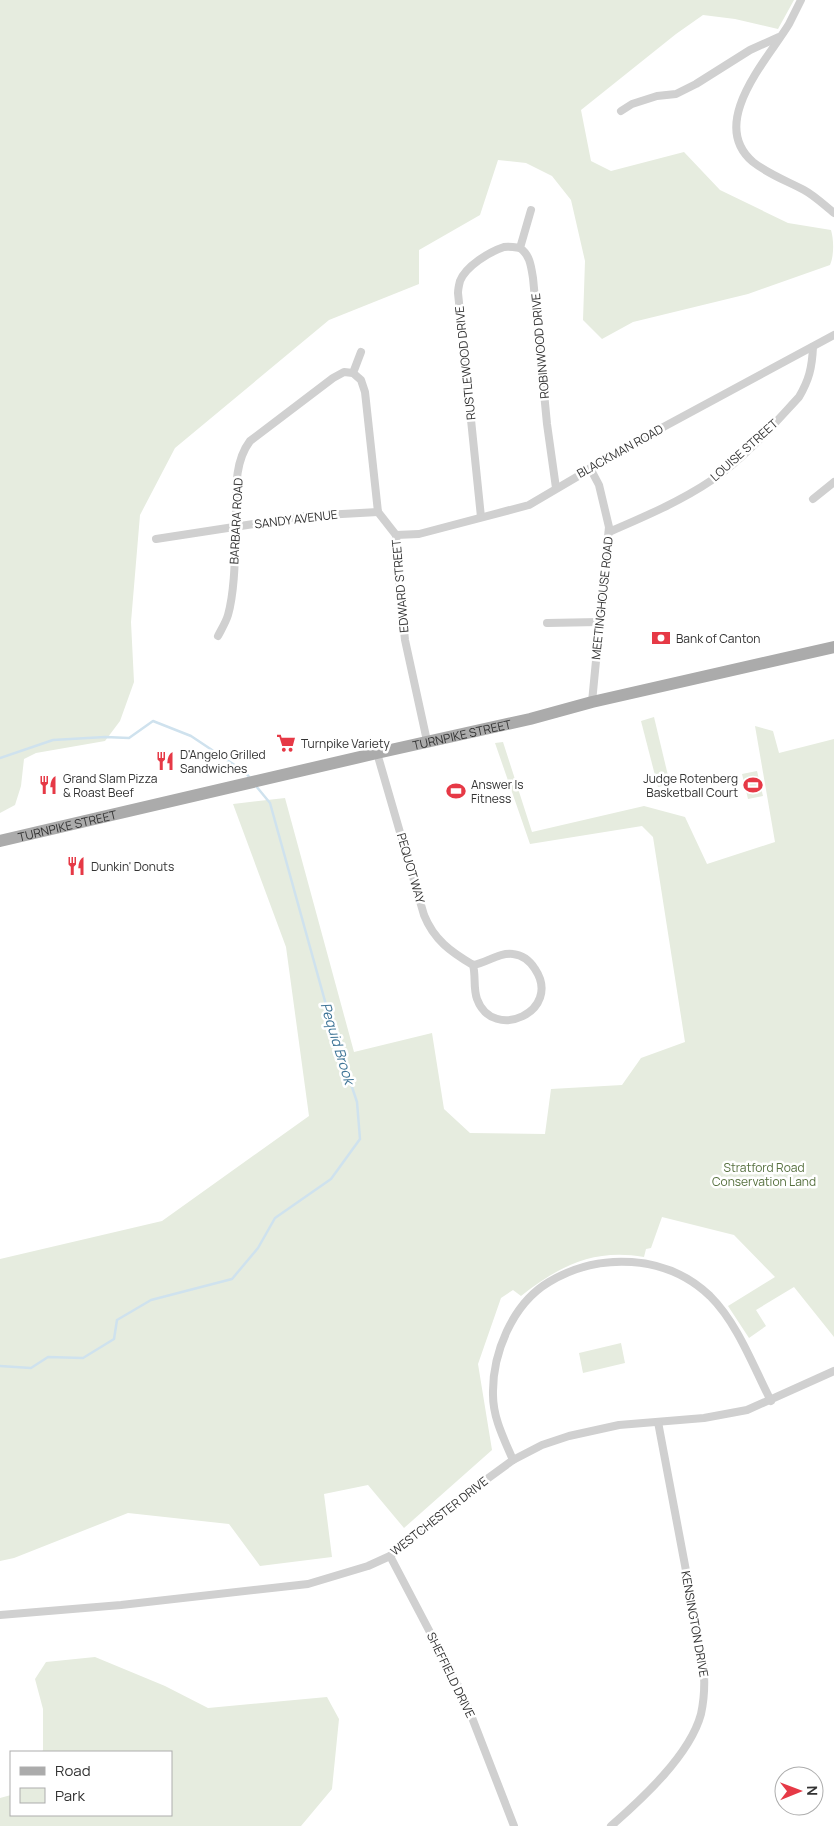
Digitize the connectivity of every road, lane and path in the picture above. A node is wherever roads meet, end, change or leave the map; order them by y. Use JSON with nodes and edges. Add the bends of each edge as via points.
{"nodes":[{"id":1,"x":801,"y":0,"type":"edge"},
{"id":2,"x":780,"y":36,"type":"junction"},
{"id":3,"x":621,"y":111,"type":"dead end"},
{"id":4,"x":531,"y":210,"type":"dead end"},
{"id":5,"x":834,"y":213,"type":"edge"},
{"id":6,"x":520,"y":248,"type":"junction"},
{"id":7,"x":834,"y":335,"type":"edge"},
{"id":8,"x":813,"y":347,"type":"junction"},
{"id":9,"x":361,"y":352,"type":"dead end"},
{"id":10,"x":353,"y":373,"type":"junction"},
{"id":11,"x":590,"y":468,"type":"junction"},
{"id":12,"x":834,"y":482,"type":"edge"},
{"id":13,"x":556,"y":488,"type":"junction"},
{"id":14,"x":814,"y":499,"type":"dead end"},
{"id":15,"x":378,"y":512,"type":"junction"},
{"id":16,"x":482,"y":517,"type":"junction"},
{"id":17,"x":236,"y":526,"type":"junction"},
{"id":18,"x":609,"y":532,"type":"junction"},
{"id":19,"x":396,"y":535,"type":"junction"},
{"id":20,"x":156,"y":539,"type":"dead end"},
{"id":21,"x":599,"y":622,"type":"junction"},
{"id":22,"x":547,"y":623,"type":"dead end"},
{"id":23,"x":218,"y":636,"type":"dead end"},
{"id":24,"x":834,"y":647,"type":"edge"},
{"id":25,"x":592,"y":702,"type":"junction"},
{"id":26,"x":427,"y":741,"type":"junction"},
{"id":27,"x":377,"y":753,"type":"junction"},
{"id":28,"x":0,"y":841,"type":"edge"},
{"id":29,"x":473,"y":965,"type":"junction"},
{"id":30,"x":834,"y":1371,"type":"edge"},
{"id":31,"x":770,"y":1400,"type":"junction"},
{"id":32,"x":658,"y":1422,"type":"junction"},
{"id":33,"x":513,"y":1460,"type":"junction"},
{"id":34,"x":390,"y":1556,"type":"junction"},
{"id":35,"x":0,"y":1615,"type":"edge"},
{"id":36,"x":514,"y":1826,"type":"edge"},
{"id":37,"x":611,"y":1826,"type":"edge"}],
"edges":[{"from":1,"to":2,"type":"street"},
{"from":2,"to":3,"type":"street","via":[[676,94],[632,104]]},
{"from":2,"to":5,"type":"street","via":[[740,104],[737,135],[755,163],[806,191]]},
{"from":4,"to":6,"type":"street"},
{"from":6,"to":13,"type":"street","name":"ROBINWOOD DRIVE","via":[[529,259],[533,278]]},
{"from":6,"to":16,"type":"street","name":"RUSTLEWOOD DRIVE","via":[[512,246],[488,255],[466,271],[458,293]]},
{"from":7,"to":8,"type":"street","name":"BLACKMAN ROAD"},
{"from":8,"to":11,"type":"street","name":"BLACKMAN ROAD"},
{"from":8,"to":18,"type":"street","name":"LOUISE STREET","via":[[812,368],[799,397],[740,457],[713,479]]},
{"from":9,"to":10,"type":"street"},
{"from":10,"to":15,"type":"street","via":[[361,380],[365,392]]},
{"from":10,"to":17,"type":"street","name":"BARBARA ROAD","via":[[344,372],[333,378],[250,441],[243,451],[236,486]]},
{"from":11,"to":13,"type":"street","name":"BLACKMAN ROAD"},
{"from":11,"to":18,"type":"street","name":"MEETINGHOUSE ROAD","via":[[599,485]]},
{"from":12,"to":14,"type":"street"},
{"from":13,"to":16,"type":"street","name":"BLACKMAN ROAD","via":[[529,505]]},
{"from":15,"to":17,"type":"street","name":"SANDY AVENUE","via":[[306,516]]},
{"from":15,"to":19,"type":"street","name":"EDWARD STREET"},
{"from":16,"to":19,"type":"street","name":"BLACKMAN ROAD","via":[[419,534]]},
{"from":17,"to":20,"type":"street","name":"SANDY AVENUE"},
{"from":17,"to":23,"type":"street","name":"BARBARA ROAD","via":[[232,595],[228,616]]},
{"from":18,"to":21,"type":"street","name":"MEETINGHOUSE ROAD"},
{"from":19,"to":26,"type":"street","name":"EDWARD STREET","via":[[405,640]]},
{"from":21,"to":22,"type":"street"},
{"from":21,"to":25,"type":"street","name":"MEETINGHOUSE ROAD"},
{"from":24,"to":25,"type":"main road","name":"TURNPIKE STREET"},
{"from":25,"to":26,"type":"main road","name":"TURNPIKE STREET"},
{"from":26,"to":27,"type":"main road","name":"TURNPIKE STREET"},
{"from":27,"to":28,"type":"main road","name":"TURNPIKE STREET"},
{"from":27,"to":29,"type":"street","name":"PEQUOT WAY","via":[[428,924],[443,946]]},
{"from":29,"to":29,"type":"street","via":[[477,999],[482,1008],[495,1018],[519,1019],[538,1003],[541,994],[538,974],[522,956],[505,954]]},
{"from":30,"to":31,"type":"street","name":"WESTCHESTER DRIVE"},
{"from":31,"to":32,"type":"street","name":"WESTCHESTER DRIVE","via":[[728,1414]]},
{"from":31,"to":33,"type":"street","via":[[742,1342],[710,1296],[669,1270],[650,1264],[608,1261],[548,1282],[532,1296],[507,1329],[493,1374],[492,1397],[495,1416]]},
{"from":32,"to":33,"type":"street","name":"WESTCHESTER DRIVE","via":[[618,1425],[569,1436]]},
{"from":32,"to":37,"type":"street","name":"KENSINGTON DRIVE","via":[[702,1661],[704,1695],[690,1738],[674,1763]]},
{"from":33,"to":34,"type":"street","name":"WESTCHESTER DRIVE","via":[[439,1514]]},
{"from":34,"to":35,"type":"street","name":"WESTCHESTER DRIVE","via":[[308,1584]]},
{"from":34,"to":36,"type":"street","name":"SHEFFIELD DRIVE","via":[[464,1698]]}]}
